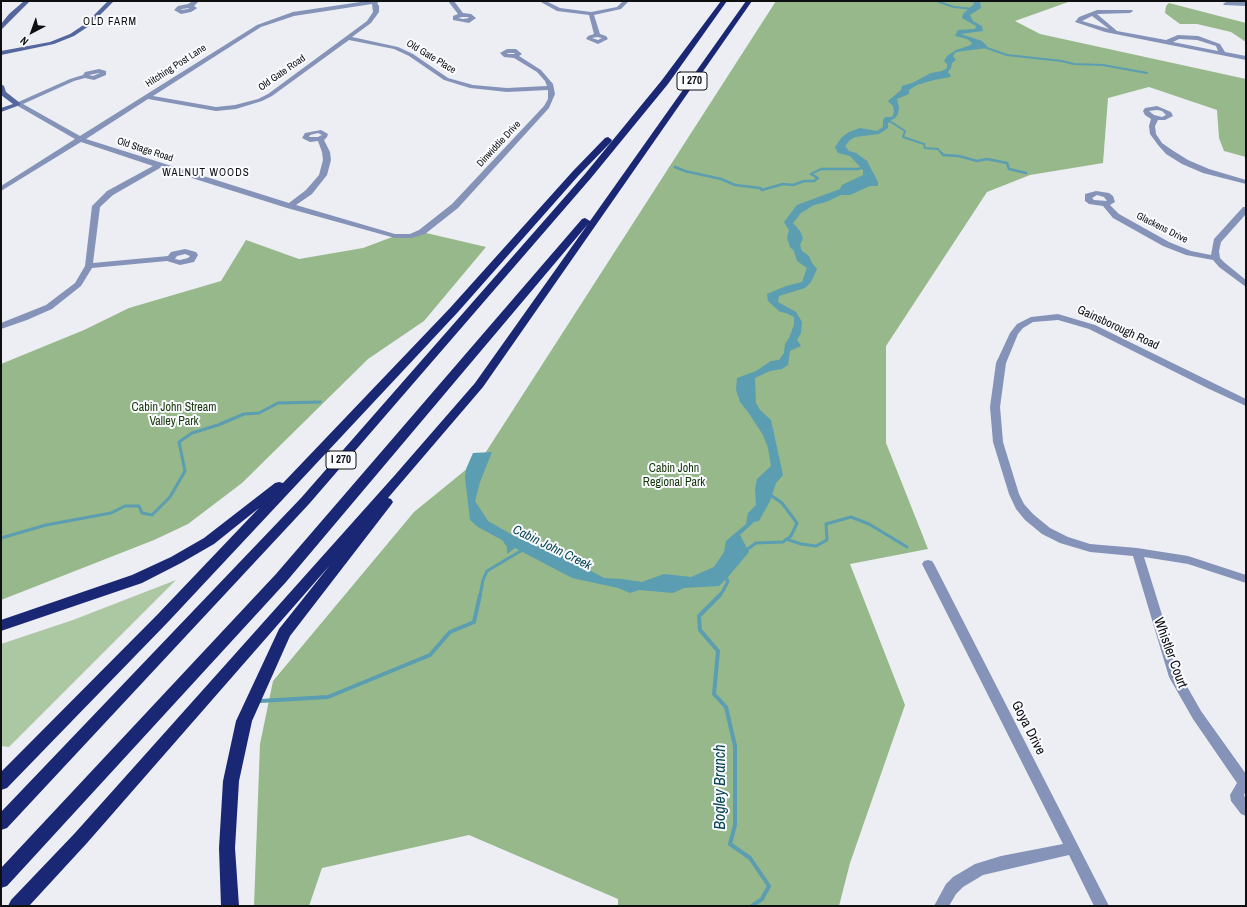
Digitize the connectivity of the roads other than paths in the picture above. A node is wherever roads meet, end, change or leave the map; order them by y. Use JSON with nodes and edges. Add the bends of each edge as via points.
{"nodes":[{"id":1,"x":27,"y":1,"type":"edge"},
{"id":2,"x":111,"y":1,"type":"edge"},
{"id":3,"x":196,"y":1,"type":"edge"},
{"id":4,"x":374,"y":1,"type":"edge"},
{"id":5,"x":378,"y":1,"type":"edge"},
{"id":6,"x":450,"y":1,"type":"edge"},
{"id":7,"x":542,"y":1,"type":"edge"},
{"id":8,"x":626,"y":1,"type":"edge"},
{"id":9,"x":724,"y":1,"type":"edge"},
{"id":10,"x":749,"y":1,"type":"edge"},
{"id":11,"x":1226,"y":4,"type":"dead end"},
{"id":12,"x":1246,"y":4,"type":"edge"},
{"id":13,"x":190,"y":6,"type":"dead end"},
{"id":14,"x":1130,"y":10,"type":"dead end"},
{"id":15,"x":590,"y":14,"type":"junction"},
{"id":16,"x":1093,"y":14,"type":"junction"},
{"id":17,"x":461,"y":15,"type":"dead end"},
{"id":18,"x":1,"y":28,"type":"edge"},
{"id":19,"x":1116,"y":32,"type":"junction"},
{"id":20,"x":597,"y":35,"type":"dead end"},
{"id":21,"x":348,"y":38,"type":"junction"},
{"id":22,"x":1167,"y":42,"type":"junction"},
{"id":23,"x":1,"y":53,"type":"edge"},
{"id":24,"x":1222,"y":53,"type":"junction"},
{"id":25,"x":515,"y":56,"type":"dead end"},
{"id":26,"x":1246,"y":58,"type":"edge"},
{"id":27,"x":85,"y":76,"type":"dead end"},
{"id":28,"x":665,"y":82,"type":"junction"},
{"id":29,"x":1,"y":86,"type":"edge"},
{"id":30,"x":551,"y":88,"type":"junction"},
{"id":31,"x":147,"y":97,"type":"junction"},
{"id":32,"x":18,"y":104,"type":"junction"},
{"id":33,"x":1,"y":110,"type":"edge"},
{"id":34,"x":1155,"y":118,"type":"dead end"},
{"id":35,"x":80,"y":139,"type":"junction"},
{"id":36,"x":320,"y":140,"type":"dead end"},
{"id":37,"x":634,"y":162,"type":"junction"},
{"id":38,"x":159,"y":165,"type":"junction"},
{"id":39,"x":1246,"y":182,"type":"edge"},
{"id":40,"x":1,"y":189,"type":"edge"},
{"id":41,"x":1105,"y":204,"type":"dead end"},
{"id":42,"x":290,"y":206,"type":"junction"},
{"id":43,"x":1246,"y":209,"type":"edge"},
{"id":44,"x":411,"y":236,"type":"joint"},
{"id":45,"x":171,"y":258,"type":"dead end"},
{"id":46,"x":1216,"y":258,"type":"junction"},
{"id":47,"x":89,"y":266,"type":"junction"},
{"id":48,"x":1246,"y":284,"type":"edge"},
{"id":49,"x":1,"y":326,"type":"edge"},
{"id":50,"x":1246,"y":403,"type":"edge"},
{"id":51,"x":316,"y":456,"type":"junction"},
{"id":52,"x":399,"y":478,"type":"junction"},
{"id":53,"x":1137,"y":552,"type":"junction"},
{"id":54,"x":928,"y":564,"type":"dead end"},
{"id":55,"x":1246,"y":579,"type":"edge"},
{"id":56,"x":1,"y":626,"type":"edge"},
{"id":57,"x":1,"y":783,"type":"edge"},
{"id":58,"x":1246,"y":785,"type":"edge"},
{"id":59,"x":1246,"y":810,"type":"edge"},
{"id":60,"x":1,"y":823,"type":"edge"},
{"id":61,"x":1073,"y":848,"type":"junction"},
{"id":62,"x":1,"y":880,"type":"edge"},
{"id":63,"x":17,"y":906,"type":"edge"},
{"id":64,"x":230,"y":906,"type":"edge"},
{"id":65,"x":940,"y":906,"type":"edge"},
{"id":66,"x":1102,"y":906,"type":"edge"}],
"edges":[{"from":1,"to":18,"type":"street"},
{"from":2,"to":23,"type":"street","via":[[88,26],[72,35],[35,48]]},
{"from":3,"to":13,"type":"street"},
{"from":4,"to":5,"type":"street","name":"Hitching Post Lane"},
{"from":4,"to":21,"type":"street","name":"Old Gate Road","via":[[374,17]]},
{"from":4,"to":31,"type":"street","name":"Hitching Post Lane","via":[[293,14],[264,23]]},
{"from":6,"to":17,"type":"street"},
{"from":7,"to":15,"type":"street","via":[[559,10]]},
{"from":8,"to":15,"type":"street","via":[[619,8]]},
{"from":9,"to":28,"type":"highway","number":"I 270"},
{"from":10,"to":37,"type":"highway","number":"I 270"},
{"from":11,"to":12,"type":"street"},
{"from":14,"to":16,"type":"street"},
{"from":15,"to":20,"type":"street"},
{"from":16,"to":19,"type":"street"},
{"from":16,"to":19,"type":"street","via":[[1081,18],[1078,22]]},
{"from":19,"to":22,"type":"street"},
{"from":21,"to":30,"type":"street","name":"Old Gate Place","via":[[396,48],[446,79],[472,87],[507,90]]},
{"from":21,"to":31,"type":"street","name":"Old Gate Road","via":[[270,95],[247,105],[208,108]]},
{"from":22,"to":24,"type":"street"},
{"from":22,"to":24,"type":"street","via":[[1178,37],[1198,38],[1220,47]]},
{"from":24,"to":26,"type":"street"},
{"from":25,"to":30,"type":"street","via":[[544,76]]},
{"from":27,"to":32,"type":"street"},
{"from":28,"to":51,"type":"highway","number":"I 270","via":[[576,173],[454,310]]},
{"from":28,"to":60,"type":"highway","number":"I 270","via":[[588,176],[305,501]]},
{"from":29,"to":32,"type":"street","name":"Old Stage Road","via":[[4,93]]},
{"from":30,"to":44,"type":"street","name":"Dinwiddie Drive","via":[[551,99],[547,107],[454,206],[422,232]]},
{"from":31,"to":35,"type":"street","name":"Hitching Post Lane"},
{"from":32,"to":33,"type":"street"},
{"from":32,"to":35,"type":"street","name":"Old Stage Road"},
{"from":34,"to":39,"type":"street","via":[[1153,134],[1169,152],[1184,162],[1206,171]]},
{"from":35,"to":38,"type":"street","name":"Old Stage Road"},
{"from":35,"to":40,"type":"street","name":"Hitching Post Lane"},
{"from":36,"to":42,"type":"street","via":[[327,160],[323,175],[309,192]]},
{"from":37,"to":52,"type":"highway","number":"I 270","via":[[479,385]]},
{"from":37,"to":62,"type":"highway","number":"I 270","via":[[281,578]]},
{"from":38,"to":42,"type":"street","name":"Old Stage Road"},
{"from":38,"to":47,"type":"street","via":[[99,202],[95,210]]},
{"from":41,"to":46,"type":"street","name":"Glackens Drive","via":[[1116,216],[1166,244],[1189,253]]},
{"from":42,"to":44,"type":"street","name":"Old Stage Road","via":[[395,236]]},
{"from":43,"to":46,"type":"street","via":[[1217,241]]},
{"from":45,"to":47,"type":"street"},
{"from":46,"to":48,"type":"street"},
{"from":47,"to":49,"type":"street","via":[[78,284],[57,301],[40,311]]},
{"from":50,"to":53,"type":"street","name":"Gainsborough Road","via":[[1079,322],[1058,317],[1039,319],[1024,323],[1014,332],[1001,363],[995,407],[998,442],[1020,506],[1039,526],[1064,540],[1105,550]]},
{"from":51,"to":56,"type":"highway","via":[[208,541],[176,560],[137,579]]},
{"from":51,"to":57,"type":"highway","number":"I 270","via":[[163,618]]},
{"from":52,"to":63,"type":"highway","number":"I 270","via":[[81,838]]},
{"from":52,"to":64,"type":"highway","via":[[386,504],[284,633],[244,721],[231,781],[227,848]]},
{"from":53,"to":55,"type":"street","name":"Gainsborough Road","via":[[1188,560],[1225,570]]},
{"from":53,"to":58,"type":"street","name":"Whistler Court","via":[[1175,677],[1197,715]]},
{"from":54,"to":61,"type":"street","name":"Goya Drive"},
{"from":58,"to":59,"type":"street","name":"Whistler Court","via":[[1238,790],[1237,795],[1238,801]]},
{"from":61,"to":65,"type":"street","via":[[1001,862],[980,869],[958,882]]},
{"from":61,"to":66,"type":"street","name":"Goya Drive"}]}
